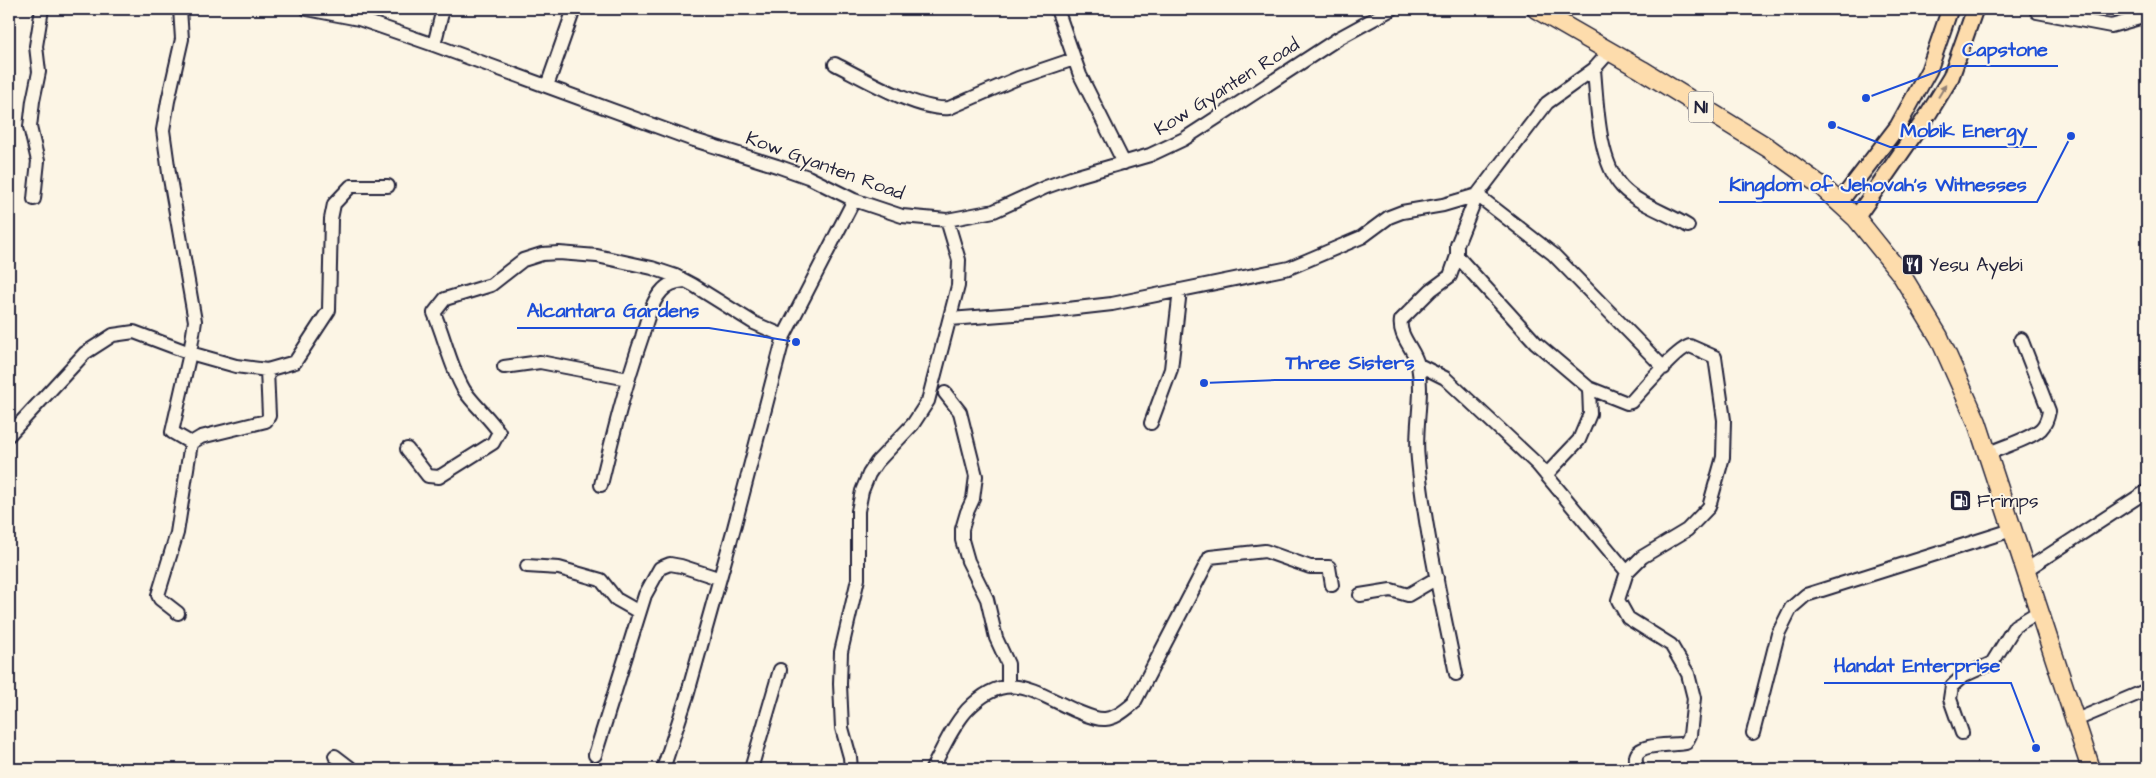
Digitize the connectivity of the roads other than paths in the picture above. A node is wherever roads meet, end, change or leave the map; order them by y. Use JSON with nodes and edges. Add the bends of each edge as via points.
{"nodes":[{"id":1,"x":42,"y":9,"type":"edge"},
{"id":2,"x":180,"y":9,"type":"edge"},
{"id":3,"x":307,"y":9,"type":"edge"},
{"id":4,"x":443,"y":9,"type":"edge"},
{"id":5,"x":574,"y":9,"type":"edge"},
{"id":6,"x":1057,"y":9,"type":"edge"},
{"id":7,"x":1392,"y":9,"type":"edge"},
{"id":8,"x":1536,"y":9,"type":"edge"},
{"id":9,"x":1950,"y":9,"type":"edge"},
{"id":10,"x":1975,"y":9,"type":"edge"},
{"id":11,"x":2038,"y":9,"type":"edge"},
{"id":12,"x":2145,"y":15,"type":"edge"},
{"id":13,"x":434,"y":44,"type":"junction"},
{"id":14,"x":1610,"y":51,"type":"junction"},
{"id":15,"x":1074,"y":58,"type":"junction"},
{"id":16,"x":835,"y":64,"type":"dead end"},
{"id":17,"x":1594,"y":69,"type":"junction"},
{"id":18,"x":546,"y":86,"type":"junction"},
{"id":19,"x":1124,"y":163,"type":"junction"},
{"id":20,"x":388,"y":186,"type":"dead end"},
{"id":21,"x":1478,"y":195,"type":"junction"},
{"id":22,"x":34,"y":199,"type":"dead end"},
{"id":23,"x":854,"y":200,"type":"junction"},
{"id":24,"x":1839,"y":203,"type":"junction"},
{"id":25,"x":1856,"y":218,"type":"junction"},
{"id":26,"x":947,"y":220,"type":"junction"},
{"id":27,"x":1688,"y":226,"type":"dead end"},
{"id":28,"x":1457,"y":256,"type":"junction"},
{"id":29,"x":685,"y":281,"type":"junction"},
{"id":30,"x":1180,"y":290,"type":"junction"},
{"id":31,"x":950,"y":319,"type":"junction"},
{"id":32,"x":784,"y":336,"type":"junction"},
{"id":33,"x":2021,"y":339,"type":"dead end"},
{"id":34,"x":190,"y":353,"type":"junction"},
{"id":35,"x":1418,"y":364,"type":"junction"},
{"id":36,"x":504,"y":366,"type":"dead end"},
{"id":37,"x":1664,"y":368,"type":"junction"},
{"id":38,"x":267,"y":370,"type":"junction"},
{"id":39,"x":628,"y":379,"type":"junction"},
{"id":40,"x":1588,"y":388,"type":"junction"},
{"id":41,"x":945,"y":394,"type":"dead end"},
{"id":42,"x":1152,"y":423,"type":"dead end"},
{"id":43,"x":9,"y":435,"type":"edge"},
{"id":44,"x":190,"y":443,"type":"junction"},
{"id":45,"x":407,"y":448,"type":"dead end"},
{"id":46,"x":1987,"y":454,"type":"junction"},
{"id":47,"x":1546,"y":475,"type":"junction"},
{"id":48,"x":601,"y":485,"type":"dead end"},
{"id":49,"x":2147,"y":491,"type":"edge"},
{"id":50,"x":2012,"y":530,"type":"junction"},
{"id":51,"x":527,"y":566,"type":"dead end"},
{"id":52,"x":2026,"y":570,"type":"junction"},
{"id":53,"x":1627,"y":572,"type":"junction"},
{"id":54,"x":718,"y":578,"type":"junction"},
{"id":55,"x":1437,"y":578,"type":"junction"},
{"id":56,"x":1332,"y":586,"type":"dead end"},
{"id":57,"x":1360,"y":595,"type":"dead end"},
{"id":58,"x":2040,"y":611,"type":"junction"},
{"id":59,"x":639,"y":612,"type":"junction"},
{"id":60,"x":178,"y":613,"type":"dead end"},
{"id":61,"x":780,"y":670,"type":"dead end"},
{"id":62,"x":1456,"y":674,"type":"dead end"},
{"id":63,"x":1008,"y":685,"type":"junction"},
{"id":64,"x":2147,"y":690,"type":"edge"},
{"id":65,"x":2076,"y":720,"type":"junction"},
{"id":66,"x":1753,"y":733,"type":"dead end"},
{"id":67,"x":1962,"y":733,"type":"dead end"},
{"id":68,"x":594,"y":755,"type":"dead end"},
{"id":69,"x":335,"y":756,"type":"dead end"},
{"id":70,"x":352,"y":769,"type":"edge"},
{"id":71,"x":663,"y":769,"type":"edge"},
{"id":72,"x":750,"y":769,"type":"edge"},
{"id":73,"x":851,"y":769,"type":"edge"},
{"id":74,"x":932,"y":769,"type":"edge"},
{"id":75,"x":1637,"y":769,"type":"edge"},
{"id":76,"x":2091,"y":769,"type":"edge"}],
"edges":[{"from":1,"to":22,"type":"street","via":[[36,46],[39,72],[30,126],[38,161]]},
{"from":2,"to":34,"type":"street","via":[[182,39],[164,130],[195,321]]},
{"from":3,"to":13,"type":"street","name":"Kow Gyanten Road","via":[[359,19]]},
{"from":4,"to":13,"type":"street"},
{"from":5,"to":18,"type":"street"},
{"from":6,"to":15,"type":"street"},
{"from":7,"to":19,"type":"street","name":"Kow Gyanten Road","via":[[1339,38],[1184,139]]},
{"from":8,"to":14,"type":"highway","number":"N1"},
{"from":9,"to":24,"type":"main road","via":[[1929,70],[1898,126]]},
{"from":25,"to":10,"type":"main road","one_way":true,"via":[[1951,77]]},
{"from":11,"to":12,"type":"street","via":[[2037,12],[2111,26]]},
{"from":13,"to":18,"type":"street","name":"Kow Gyanten Road"},
{"from":14,"to":17,"type":"street"},
{"from":14,"to":24,"type":"highway","number":"N1","via":[[1770,149]]},
{"from":15,"to":16,"type":"street","via":[[940,109],[896,94]]},
{"from":15,"to":19,"type":"street"},
{"from":17,"to":21,"type":"street","via":[[1547,102]]},
{"from":17,"to":27,"type":"street","via":[[1599,123],[1610,168],[1623,187],[1635,196]]},
{"from":18,"to":23,"type":"street","name":"Kow Gyanten Road","via":[[808,177]]},
{"from":19,"to":26,"type":"street","name":"Kow Gyanten Road","via":[[1053,185],[994,211]]},
{"from":20,"to":38,"type":"street","via":[[351,186],[334,204],[329,310],[295,362]]},
{"from":21,"to":28,"type":"street","via":[[1457,245]]},
{"from":21,"to":30,"type":"street","via":[[1389,217],[1362,237],[1289,268]]},
{"from":21,"to":37,"type":"street","via":[[1553,254]]},
{"from":23,"to":26,"type":"street","name":"Kow Gyanten Road","via":[[902,216]]},
{"from":23,"to":32,"type":"street"},
{"from":24,"to":25,"type":"highway","number":"N1"},
{"from":25,"to":46,"type":"highway","number":"N1","via":[[1901,274],[1939,337],[1962,384]]},
{"from":26,"to":31,"type":"street","via":[[959,260],[958,286]]},
{"from":28,"to":35,"type":"street","via":[[1450,276],[1400,320],[1400,327]]},
{"from":28,"to":40,"type":"street","via":[[1536,343]]},
{"from":29,"to":32,"type":"street","via":[[754,324]]},
{"from":29,"to":39,"type":"street","via":[[665,287],[659,294]]},
{"from":29,"to":45,"type":"street","via":[[652,268],[597,256],[542,254],[523,260],[491,285],[445,299],[434,314],[453,368],[465,391],[499,432],[493,443],[439,477],[428,476]]},
{"from":30,"to":31,"type":"street","via":[[1112,304]]},
{"from":30,"to":42,"type":"street","via":[[1171,369]]},
{"from":31,"to":73,"type":"street","via":[[928,401],[913,424],[877,462],[862,491],[856,526],[858,579],[841,652],[842,728]]},
{"from":32,"to":54,"type":"street"},
{"from":33,"to":46,"type":"street","via":[[2049,410],[2048,418],[2043,428],[2035,433]]},
{"from":34,"to":38,"type":"street","via":[[236,366]]},
{"from":34,"to":43,"type":"street","via":[[134,332],[113,335],[85,353]]},
{"from":34,"to":44,"type":"street","via":[[172,432]]},
{"from":35,"to":47,"type":"street","via":[[1445,378]]},
{"from":35,"to":55,"type":"street","via":[[1418,459]]},
{"from":36,"to":39,"type":"street","via":[[540,362]]},
{"from":37,"to":40,"type":"street","via":[[1627,403]]},
{"from":37,"to":53,"type":"street","via":[[1685,346],[1715,357],[1724,420],[1722,457],[1708,507],[1687,530],[1642,557]]},
{"from":38,"to":44,"type":"street","via":[[269,416],[266,422],[201,437]]},
{"from":39,"to":48,"type":"street"},
{"from":40,"to":47,"type":"street","via":[[1590,414],[1579,440]]},
{"from":41,"to":63,"type":"street","via":[[960,412],[976,476],[974,499],[962,529],[962,540],[1008,664]]},
{"from":44,"to":60,"type":"street","via":[[177,533],[158,595]]},
{"from":46,"to":50,"type":"highway","number":"N1"},
{"from":47,"to":53,"type":"street"},
{"from":49,"to":52,"type":"street"},
{"from":50,"to":52,"type":"highway","number":"N1"},
{"from":50,"to":66,"type":"street","via":[[1806,595],[1791,608],[1778,634]]},
{"from":51,"to":59,"type":"street","via":[[560,568],[601,580],[616,599]]},
{"from":52,"to":58,"type":"highway","number":"N1"},
{"from":53,"to":75,"type":"street","via":[[1618,600],[1628,618],[1671,645],[1688,674],[1694,698],[1690,735],[1686,743],[1647,746],[1636,756]]},
{"from":54,"to":59,"type":"street","via":[[670,564],[660,568],[644,595]]},
{"from":54,"to":71,"type":"street","via":[[687,696]]},
{"from":55,"to":57,"type":"street","via":[[1408,595],[1391,590]]},
{"from":55,"to":62,"type":"street"},
{"from":56,"to":63,"type":"street","via":[[1329,567],[1310,567],[1265,551],[1210,557],[1134,703],[1118,716],[1103,720],[1022,687]]},
{"from":58,"to":65,"type":"highway","number":"N1"},
{"from":58,"to":67,"type":"street","via":[[2016,626],[1992,663],[1963,676],[1952,686],[1950,699]]},
{"from":59,"to":68,"type":"street"},
{"from":61,"to":72,"type":"street"},
{"from":63,"to":74,"type":"street","via":[[988,692],[966,711]]},
{"from":64,"to":65,"type":"street"},
{"from":65,"to":76,"type":"highway","number":"N1"},
{"from":69,"to":70,"type":"street"}]}
